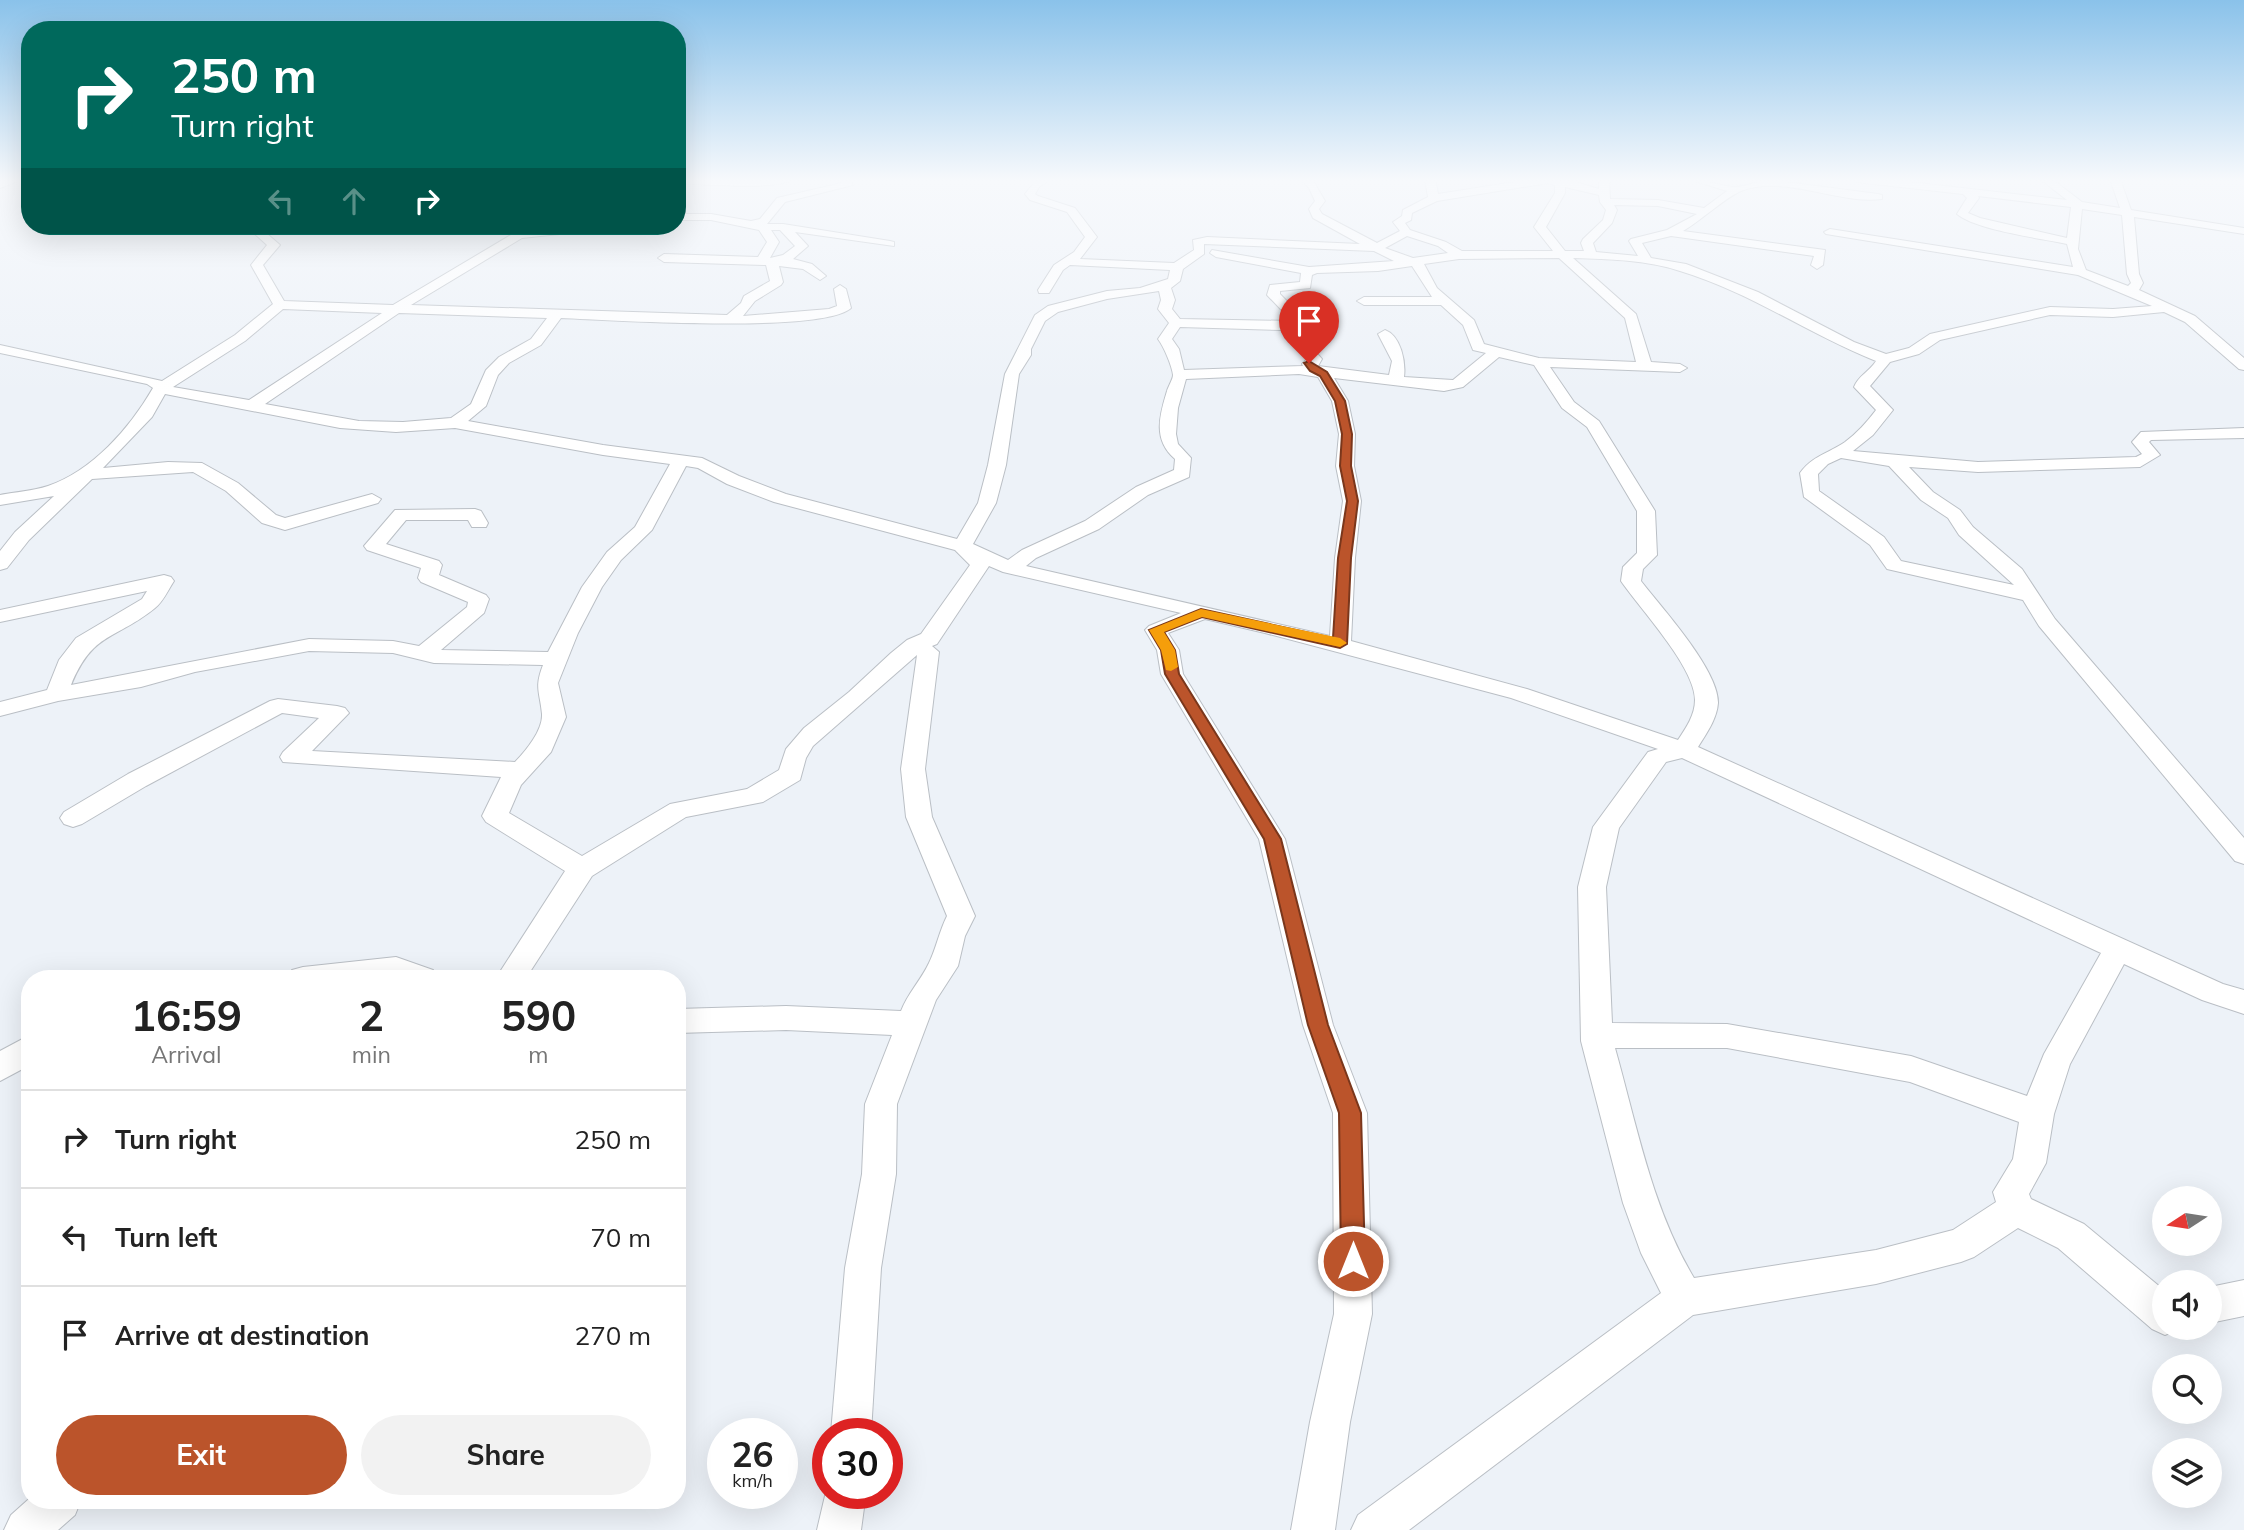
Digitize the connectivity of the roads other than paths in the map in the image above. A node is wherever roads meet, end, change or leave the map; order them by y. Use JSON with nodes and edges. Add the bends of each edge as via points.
{"nodes":[{"id":1,"x":269,"y":250,"type":"edge"},
{"id":2,"x":493,"y":250,"type":"edge"},
{"id":3,"x":769,"y":250,"type":"edge"},
{"id":4,"x":793,"y":250,"type":"edge"},
{"id":5,"x":1080,"y":250,"type":"edge"},
{"id":6,"x":1381,"y":250,"type":"edge"},
{"id":7,"x":1451,"y":250,"type":"edge"},
{"id":8,"x":1559,"y":250,"type":"edge"},
{"id":9,"x":1590,"y":250,"type":"edge"},
{"id":10,"x":1640,"y":250,"type":"edge"},
{"id":11,"x":1770,"y":250,"type":"edge"},
{"id":12,"x":1823,"y":250,"type":"edge"},
{"id":13,"x":1949,"y":250,"type":"edge"},
{"id":14,"x":2073,"y":250,"type":"edge"},
{"id":15,"x":2131,"y":250,"type":"edge"},
{"id":16,"x":1199,"y":251,"type":"joint"},
{"id":17,"x":1562,"y":254,"type":"junction"},
{"id":18,"x":1591,"y":254,"type":"junction"},
{"id":19,"x":1459,"y":255,"type":"junction"},
{"id":20,"x":664,"y":258,"type":"dead end"},
{"id":21,"x":1646,"y":260,"type":"junction"},
{"id":22,"x":768,"y":262,"type":"junction"},
{"id":23,"x":1071,"y":262,"type":"junction"},
{"id":24,"x":1417,"y":263,"type":"junction"},
{"id":25,"x":1177,"y":267,"type":"junction"},
{"id":26,"x":1312,"y":271,"type":"junction"},
{"id":27,"x":2081,"y":272,"type":"junction"},
{"id":28,"x":820,"y":276,"type":"dead end"},
{"id":29,"x":1164,"y":286,"type":"junction"},
{"id":30,"x":840,"y":289,"type":"dead end"},
{"id":31,"x":1044,"y":290,"type":"dead end"},
{"id":32,"x":2131,"y":291,"type":"junction"},
{"id":33,"x":1364,"y":301,"type":"dead end"},
{"id":34,"x":1447,"y":301,"type":"junction"},
{"id":35,"x":280,"y":305,"type":"junction"},
{"id":36,"x":2160,"y":305,"type":"junction"},
{"id":37,"x":396,"y":309,"type":"junction"},
{"id":38,"x":556,"y":315,"type":"junction"},
{"id":39,"x":732,"y":318,"type":"junction"},
{"id":40,"x":1177,"y":323,"type":"junction"},
{"id":41,"x":1285,"y":326,"type":"junction"},
{"id":42,"x":1385,"y":334,"type":"dead end"},
{"id":43,"x":0,"y":349,"type":"edge"},
{"id":44,"x":1496,"y":352,"type":"junction"},
{"id":45,"x":1885,"y":359,"type":"junction"},
{"id":46,"x":1539,"y":362,"type":"junction"},
{"id":47,"x":1644,"y":366,"type":"junction"},
{"id":48,"x":2244,"y":366,"type":"edge"},
{"id":49,"x":1680,"y":368,"type":"dead end"},
{"id":50,"x":1324,"y":374,"type":"junction"},
{"id":51,"x":1180,"y":375,"type":"junction"},
{"id":52,"x":1395,"y":380,"type":"junction"},
{"id":53,"x":161,"y":388,"type":"junction"},
{"id":54,"x":251,"y":406,"type":"junction"},
{"id":55,"x":455,"y":423,"type":"junction"},
{"id":56,"x":2244,"y":433,"type":"edge"},
{"id":57,"x":1843,"y":451,"type":"junction"},
{"id":58,"x":681,"y":459,"type":"junction"},
{"id":59,"x":1895,"y":461,"type":"junction"},
{"id":60,"x":85,"y":475,"type":"junction"},
{"id":61,"x":372,"y":499,"type":"dead end"},
{"id":62,"x":0,"y":500,"type":"edge"},
{"id":63,"x":479,"y":523,"type":"dead end"},
{"id":64,"x":962,"y":546,"type":"junction"},
{"id":65,"x":0,"y":564,"type":"edge"},
{"id":66,"x":1010,"y":568,"type":"junction"},
{"id":67,"x":2031,"y":595,"type":"junction"},
{"id":68,"x":1201,"y":613,"type":"junction"},
{"id":69,"x":0,"y":616,"type":"edge"},
{"id":70,"x":1340,"y":644,"type":"junction"},
{"id":71,"x":915,"y":645,"type":"junction"},
{"id":72,"x":425,"y":652,"type":"junction"},
{"id":73,"x":557,"y":659,"type":"junction"},
{"id":74,"x":56,"y":694,"type":"junction"},
{"id":75,"x":0,"y":709,"type":"edge"},
{"id":76,"x":1684,"y":750,"type":"junction"},
{"id":77,"x":522,"y":770,"type":"junction"},
{"id":78,"x":73,"y":818,"type":"dead end"},
{"id":79,"x":2244,"y":855,"type":"edge"},
{"id":80,"x":582,"y":869,"type":"junction"},
{"id":81,"x":2118,"y":948,"type":"junction"},
{"id":82,"x":377,"y":970,"type":"edge"},
{"id":83,"x":401,"y":970,"type":"edge"},
{"id":84,"x":517,"y":970,"type":"edge"},
{"id":85,"x":2244,"y":1002,"type":"edge"},
{"id":86,"x":686,"y":1021,"type":"edge"},
{"id":87,"x":912,"y":1024,"type":"junction"},
{"id":88,"x":1597,"y":1035,"type":"junction"},
{"id":89,"x":21,"y":1054,"type":"edge"},
{"id":90,"x":0,"y":1069,"type":"edge"},
{"id":91,"x":2036,"y":1114,"type":"junction"},
{"id":92,"x":2016,"y":1209,"type":"junction"},
{"id":93,"x":1685,"y":1298,"type":"junction"},
{"id":94,"x":2244,"y":1298,"type":"edge"},
{"id":95,"x":2222,"y":1303,"type":"edge"},
{"id":96,"x":2152,"y":1304,"type":"edge"},
{"id":97,"x":851,"y":1418,"type":"edge"},
{"id":98,"x":50,"y":1509,"type":"edge"},
{"id":99,"x":842,"y":1509,"type":"edge"},
{"id":100,"x":26,"y":1530,"type":"edge"},
{"id":101,"x":839,"y":1530,"type":"edge"},
{"id":102,"x":1313,"y":1530,"type":"edge"},
{"id":103,"x":1373,"y":1530,"type":"edge"}],
"edges":[{"from":1,"to":35,"type":"street","via":[[257,265]]},
{"from":2,"to":37,"type":"street"},
{"from":3,"to":22,"type":"street"},
{"from":4,"to":22,"type":"street"},
{"from":5,"to":23,"type":"street"},
{"from":6,"to":24,"type":"street"},
{"from":7,"to":19,"type":"street"},
{"from":8,"to":17,"type":"street"},
{"from":9,"to":18,"type":"street"},
{"from":10,"to":21,"type":"street"},
{"from":11,"to":12,"type":"street","via":[[1819,259]]},
{"from":13,"to":27,"type":"street"},
{"from":14,"to":27,"type":"street"},
{"from":15,"to":32,"type":"street","via":[[2137,283]]},
{"from":16,"to":25,"type":"street"},
{"from":16,"to":26,"type":"street"},
{"from":17,"to":18,"type":"street"},
{"from":17,"to":19,"type":"street"},
{"from":17,"to":47,"type":"street","via":[[1631,317]]},
{"from":18,"to":21,"type":"street"},
{"from":19,"to":24,"type":"street"},
{"from":20,"to":22,"type":"street"},
{"from":21,"to":45,"type":"street","via":[[1709,276]]},
{"from":22,"to":28,"type":"street","via":[[810,266]]},
{"from":22,"to":39,"type":"street","via":[[777,282],[749,299]]},
{"from":23,"to":25,"type":"street"},
{"from":23,"to":31,"type":"street","via":[[1058,268]]},
{"from":24,"to":26,"type":"street"},
{"from":24,"to":34,"type":"street","via":[[1432,290]]},
{"from":25,"to":29,"type":"street","via":[[1174,281]]},
{"from":26,"to":41,"type":"street","via":[[1306,274],[1306,285],[1275,288],[1278,302],[1302,324]]},
{"from":27,"to":32,"type":"street"},
{"from":29,"to":40,"type":"street","via":[[1168,300],[1164,309]]},
{"from":29,"to":64,"type":"street","via":[[1053,309],[1034,325],[1030,343],[1012,374],[987,503]]},
{"from":30,"to":39,"type":"street","via":[[844,308],[831,313]]},
{"from":32,"to":36,"type":"street"},
{"from":33,"to":34,"type":"street"},
{"from":34,"to":44,"type":"street","via":[[1469,323],[1478,347]]},
{"from":35,"to":37,"type":"street"},
{"from":35,"to":53,"type":"street","via":[[240,338]]},
{"from":36,"to":45,"type":"street","via":[[2160,309],[2140,311],[2020,315],[1943,334],[1913,351]]},
{"from":36,"to":48,"type":"street","via":[[2190,319]]},
{"from":37,"to":38,"type":"street"},
{"from":37,"to":54,"type":"street"},
{"from":38,"to":39,"type":"street"},
{"from":38,"to":55,"type":"street","via":[[536,342],[491,373],[478,406]]},
{"from":40,"to":41,"type":"street"},
{"from":40,"to":51,"type":"street","via":[[1165,339],[1174,347]]},
{"from":41,"to":50,"type":"street","via":[[1315,359],[1309,363],[1313,369]]},
{"from":42,"to":52,"type":"street","via":[[1399,361]]},
{"from":43,"to":53,"type":"street","via":[[152,381]]},
{"from":44,"to":46,"type":"street"},
{"from":44,"to":52,"type":"street","via":[[1458,384]]},
{"from":45,"to":57,"type":"street","via":[[1862,387],[1885,410]]},
{"from":46,"to":47,"type":"street"},
{"from":46,"to":76,"type":"street","via":[[1568,405],[1593,424],[1646,511],[1647,555],[1633,566],[1632,581],[1692,663],[1706,696],[1703,716]]},
{"from":47,"to":49,"type":"street"},
{"from":50,"to":51,"type":"street","via":[[1299,370]]},
{"from":50,"to":52,"type":"street"},
{"from":50,"to":70,"type":"street","via":[[1340,401],[1352,501]]},
{"from":51,"to":66,"type":"street","via":[[1168,431],[1169,444],[1183,458],[1183,473],[1142,491],[1092,525],[1029,554]]},
{"from":53,"to":54,"type":"street"},
{"from":53,"to":60,"type":"street","via":[[145,414]]},
{"from":54,"to":55,"type":"street","via":[[346,425],[398,428]]},
{"from":55,"to":58,"type":"street"},
{"from":56,"to":59,"type":"street","via":[[2147,435],[2140,442],[2152,455],[2140,462],[1978,467]]},
{"from":57,"to":59,"type":"street"},
{"from":57,"to":67,"type":"street","via":[[1819,460],[1809,473],[1810,493],[1877,541],[1894,565]]},
{"from":58,"to":64,"type":"street","via":[[702,463],[780,498]]},
{"from":58,"to":73,"type":"street","via":[[643,530],[614,556],[592,587]]},
{"from":59,"to":67,"type":"street","via":[[1927,496],[1954,514],[1966,531],[2015,573]]},
{"from":60,"to":61,"type":"street","via":[[196,467],[232,488],[269,519],[285,524]]},
{"from":60,"to":62,"type":"street","via":[[52,491]]},
{"from":60,"to":65,"type":"street"},
{"from":63,"to":72,"type":"street","via":[[475,515],[401,513],[374,546],[432,565],[428,578],[479,599],[477,609]]},
{"from":64,"to":66,"type":"street"},
{"from":64,"to":71,"type":"street","via":[[980,564],[929,639]]},
{"from":66,"to":68,"type":"street"},
{"from":67,"to":79,"type":"street","via":[[2046,622]]},
{"from":68,"to":70,"type":"street"},
{"from":68,"to":102,"type":"street","via":[[1156,630],[1168,650],[1172,674],[1272,839],[1318,1025],[1350,1113],[1353,1314]]},
{"from":69,"to":74,"type":"street","via":[[164,581],[149,603],[84,643],[70,660]]},
{"from":70,"to":76,"type":"street","via":[[1601,718]]},
{"from":71,"to":80,"type":"street","via":[[817,729],[794,757],[791,774],[754,796],[679,810]]},
{"from":71,"to":87,"type":"street","via":[[928,652],[912,769],[919,817],[961,916],[943,966],[922,996]]},
{"from":72,"to":73,"type":"street"},
{"from":72,"to":74,"type":"street","via":[[309,645]]},
{"from":73,"to":77,"type":"street","via":[[547,683],[554,717],[539,752]]},
{"from":74,"to":75,"type":"street"},
{"from":76,"to":81,"type":"street"},
{"from":76,"to":88,"type":"street","via":[[1657,757],[1606,827],[1592,887]]},
{"from":77,"to":78,"type":"street","via":[[292,757],[337,713],[278,706]]},
{"from":77,"to":80,"type":"street","via":[[510,782],[495,816]]},
{"from":80,"to":84,"type":"street"},
{"from":81,"to":85,"type":"street"},
{"from":81,"to":91,"type":"street","via":[[2054,1063]]},
{"from":82,"to":83,"type":"street"},
{"from":86,"to":87,"type":"street","via":[[786,1018]]},
{"from":87,"to":97,"type":"street","via":[[881,1104],[879,1174],[863,1268]]},
{"from":88,"to":91,"type":"street","via":[[1727,1036],[1911,1069]]},
{"from":88,"to":93,"type":"street","via":[[1641,1203],[1659,1253]]},
{"from":89,"to":90,"type":"street"},
{"from":91,"to":92,"type":"street","via":[[2029,1163],[2011,1192]]},
{"from":92,"to":93,"type":"street","via":[[1961,1245],[1876,1267]]},
{"from":92,"to":96,"type":"street","via":[[2071,1236]]},
{"from":93,"to":103,"type":"street"},
{"from":94,"to":95,"type":"street"},
{"from":98,"to":100,"type":"street"},
{"from":99,"to":101,"type":"street"}]}
